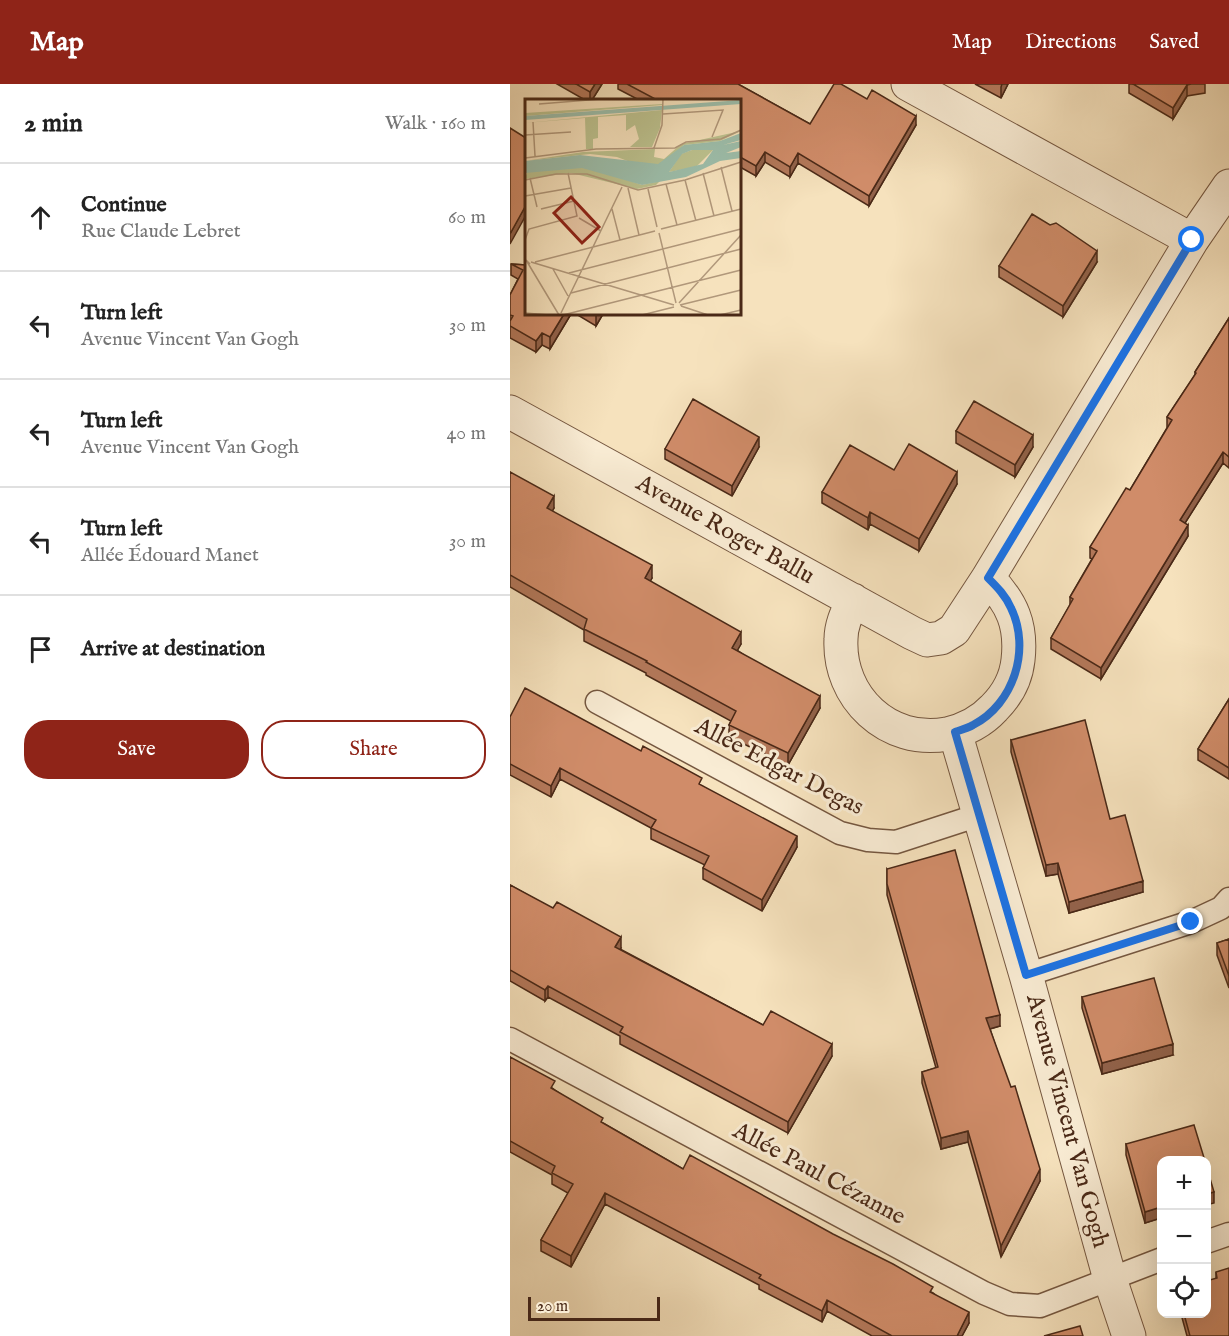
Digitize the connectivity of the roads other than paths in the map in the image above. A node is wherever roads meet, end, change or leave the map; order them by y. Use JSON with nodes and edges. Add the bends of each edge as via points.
{"nodes":[{"id":1,"x":908,"y":84,"type":"edge"},
{"id":2,"x":1229,"y":186,"type":"edge"},
{"id":3,"x":1192,"y":240,"type":"junction"},
{"id":4,"x":510,"y":412,"type":"edge"},
{"id":5,"x":988,"y":578,"type":"junction"},
{"id":6,"x":853,"y":600,"type":"junction"},
{"id":7,"x":597,"y":702,"type":"dead end"},
{"id":8,"x":955,"y":732,"type":"junction"},
{"id":9,"x":979,"y":815,"type":"junction"},
{"id":10,"x":1229,"y":899,"type":"edge"},
{"id":11,"x":1026,"y":975,"type":"junction"},
{"id":12,"x":510,"y":1039,"type":"edge"},
{"id":13,"x":1229,"y":1233,"type":"edge"},
{"id":14,"x":1211,"y":1240,"type":"edge"},
{"id":15,"x":1157,"y":1261,"type":"edge"},
{"id":16,"x":1110,"y":1279,"type":"junction"},
{"id":17,"x":1129,"y":1336,"type":"edge"}],
"edges":[{"from":1,"to":3,"type":"street"},
{"from":2,"to":3,"type":"street"},
{"from":3,"to":5,"type":"street"},
{"from":4,"to":6,"type":"street","name":"Avenue Roger Ballu"},
{"from":5,"to":6,"type":"street","name":"Avenue Roger Ballu","via":[[954,630],[941,638],[927,640]]},
{"from":5,"to":8,"type":"street","via":[[1012,609],[1020,646],[1018,665],[1002,700],[989,714]]},
{"from":6,"to":8,"type":"street","via":[[840,637],[841,656],[845,675],[865,708],[898,730],[926,736]]},
{"from":7,"to":9,"type":"lane","name":"Allée Edgar Degas","via":[[840,833],[896,842]]},
{"from":8,"to":9,"type":"street","name":"Avenue Vincent Van Gogh"},
{"from":9,"to":11,"type":"street","name":"Avenue Vincent Van Gogh"},
{"from":10,"to":11,"type":"lane","via":[[1221,908],[1191,922]]},
{"from":11,"to":16,"type":"street","name":"Avenue Vincent Van Gogh"},
{"from":12,"to":16,"type":"lane","name":"Allée Paul Cézanne","via":[[1010,1304],[1040,1306]]},
{"from":13,"to":14,"type":"lane"},
{"from":15,"to":16,"type":"lane","name":"Allée Paul Cézanne"},
{"from":16,"to":17,"type":"street","name":"Avenue Vincent Van Gogh"}]}
